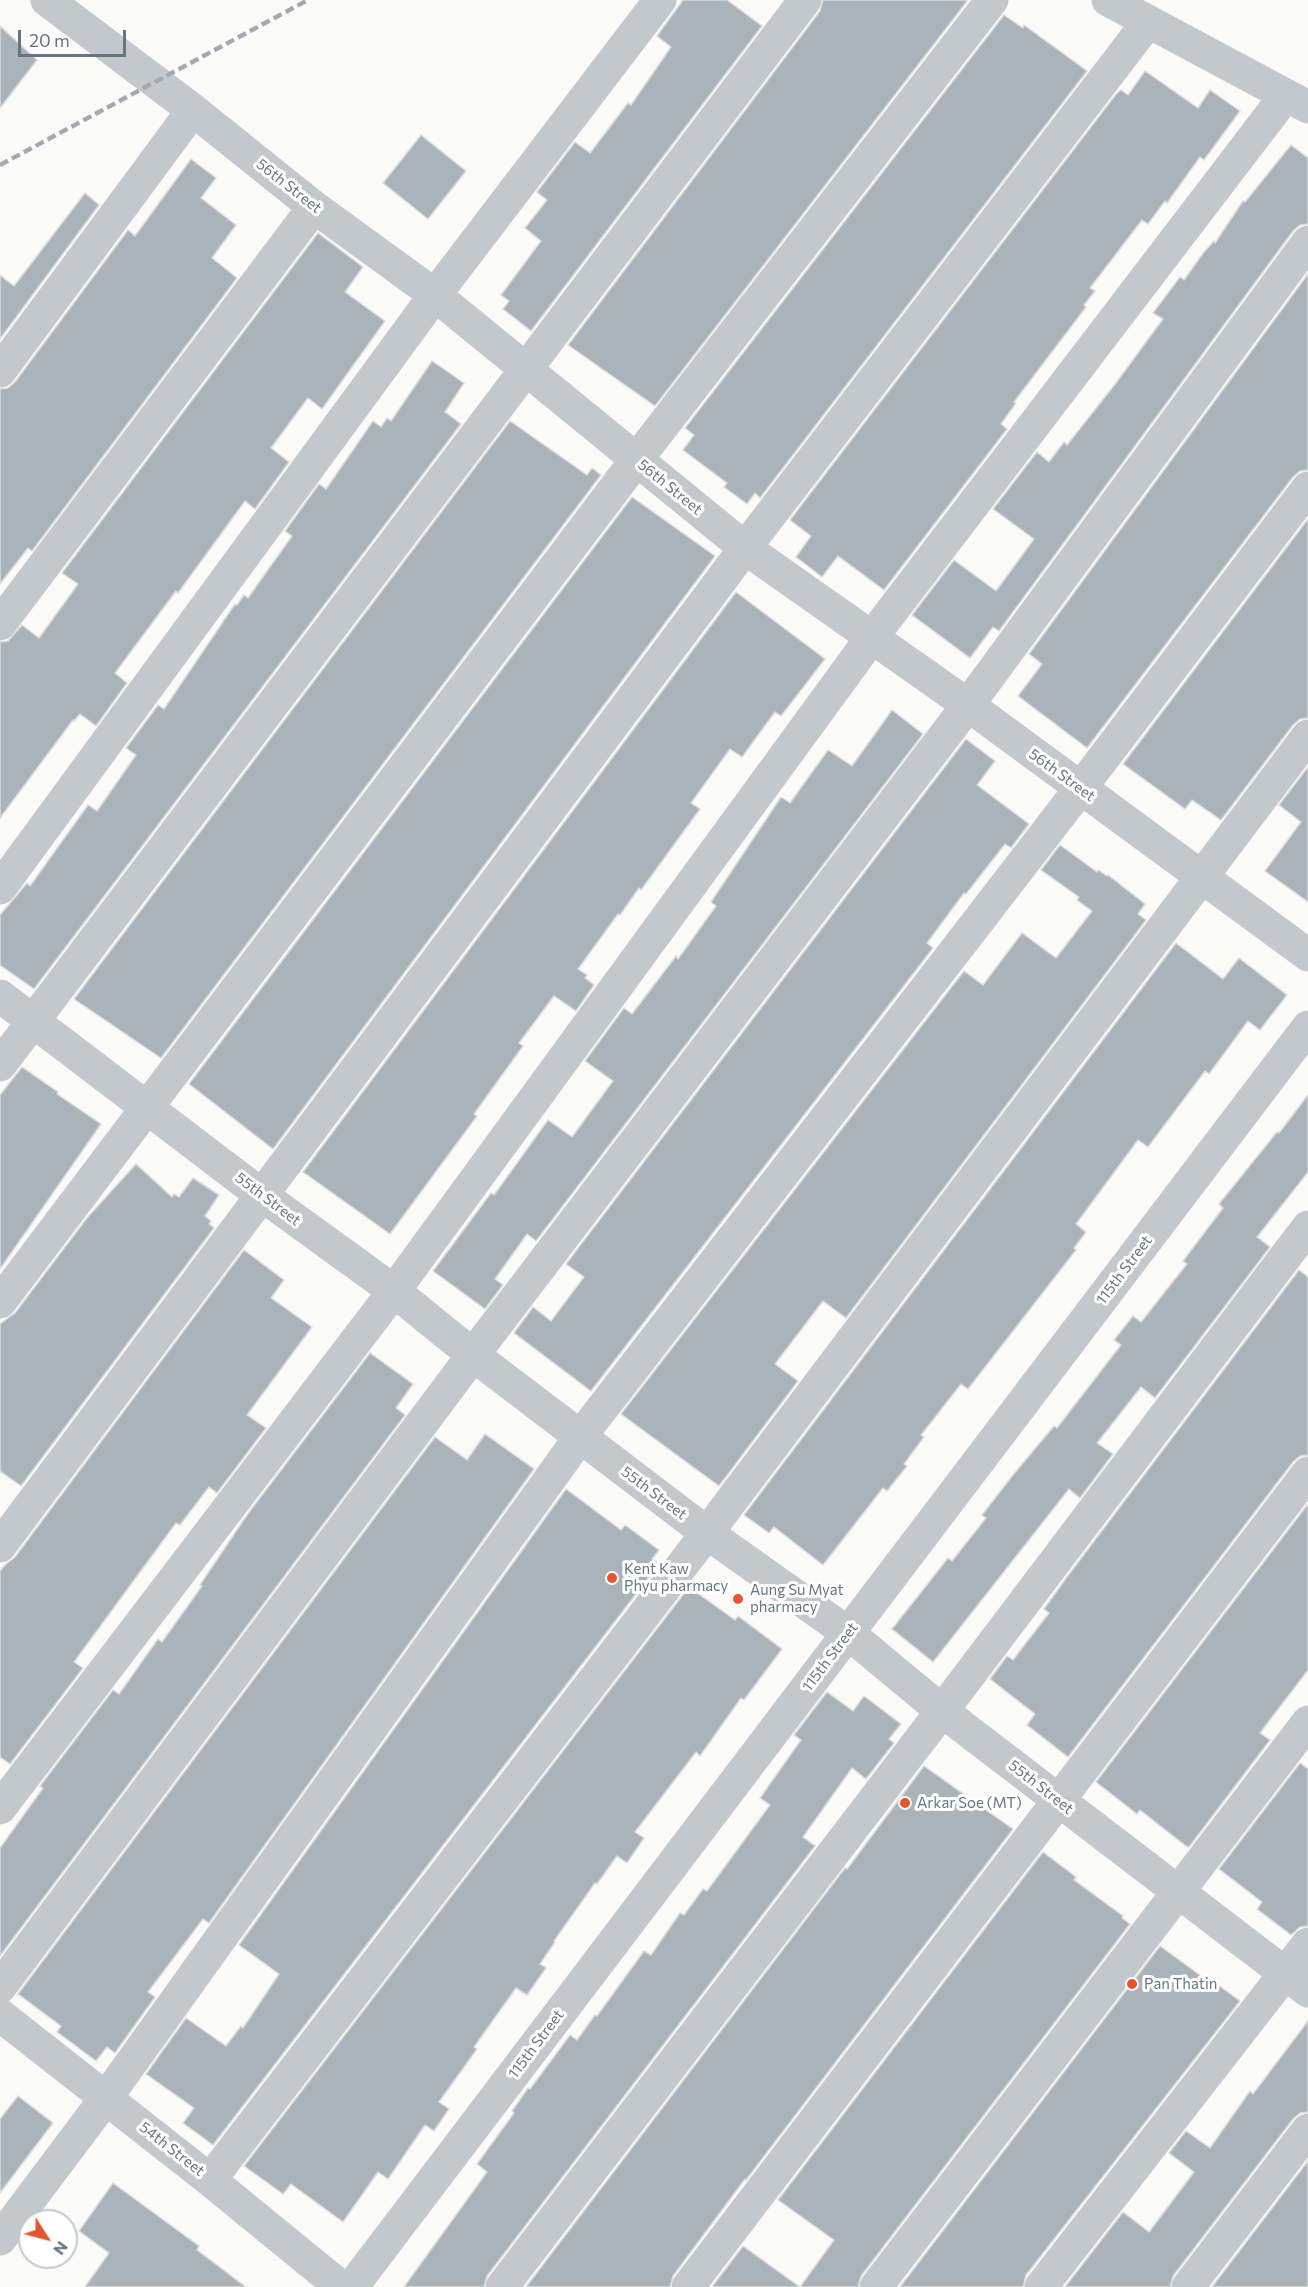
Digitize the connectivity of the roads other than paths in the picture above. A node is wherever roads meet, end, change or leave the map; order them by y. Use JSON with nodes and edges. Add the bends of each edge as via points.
{"nodes":[{"id":1,"x":660,"y":0,"type":"edge"},
{"id":2,"x":805,"y":0,"type":"edge"},
{"id":3,"x":992,"y":0,"type":"edge"},
{"id":4,"x":1108,"y":0,"type":"edge"},
{"id":5,"x":52,"y":2,"type":"edge"},
{"id":6,"x":1148,"y":22,"type":"junction"},
{"id":7,"x":1297,"y":101,"type":"edge"},
{"id":8,"x":193,"y":110,"type":"junction"},
{"id":9,"x":314,"y":207,"type":"junction"},
{"id":10,"x":1308,"y":242,"type":"edge"},
{"id":11,"x":435,"y":295,"type":"junction"},
{"id":12,"x":527,"y":368,"type":"junction"},
{"id":13,"x":0,"y":370,"type":"edge"},
{"id":14,"x":636,"y":459,"type":"junction"},
{"id":15,"x":1308,"y":488,"type":"edge"},
{"id":16,"x":745,"y":548,"type":"junction"},
{"id":17,"x":0,"y":624,"type":"edge"},
{"id":18,"x":872,"y":637,"type":"junction"},
{"id":19,"x":968,"y":705,"type":"junction"},
{"id":20,"x":1308,"y":736,"type":"edge"},
{"id":21,"x":1080,"y":789,"type":"junction"},
{"id":22,"x":1201,"y":876,"type":"junction"},
{"id":23,"x":0,"y":888,"type":"edge"},
{"id":24,"x":1308,"y":955,"type":"edge"},
{"id":25,"x":0,"y":996,"type":"edge"},
{"id":26,"x":33,"y":1021,"type":"junction"},
{"id":27,"x":1308,"y":1027,"type":"edge"},
{"id":28,"x":0,"y":1065,"type":"edge"},
{"id":29,"x":147,"y":1107,"type":"junction"},
{"id":30,"x":263,"y":1196,"type":"junction"},
{"id":31,"x":1308,"y":1227,"type":"edge"},
{"id":32,"x":394,"y":1291,"type":"junction"},
{"id":33,"x":0,"y":1302,"type":"edge"},
{"id":34,"x":473,"y":1355,"type":"junction"},
{"id":35,"x":580,"y":1437,"type":"junction"},
{"id":36,"x":1308,"y":1473,"type":"edge"},
{"id":37,"x":707,"y":1533,"type":"junction"},
{"id":38,"x":0,"y":1546,"type":"edge"},
{"id":39,"x":848,"y":1633,"type":"junction"},
{"id":40,"x":942,"y":1711,"type":"junction"},
{"id":41,"x":1308,"y":1722,"type":"edge"},
{"id":42,"x":1058,"y":1801,"type":"junction"},
{"id":43,"x":0,"y":1808,"type":"edge"},
{"id":44,"x":1177,"y":1892,"type":"junction"},
{"id":45,"x":1308,"y":1944,"type":"edge"},
{"id":46,"x":1296,"y":1982,"type":"edge"},
{"id":47,"x":0,"y":1987,"type":"edge"},
{"id":48,"x":0,"y":2015,"type":"edge"},
{"id":49,"x":106,"y":2098,"type":"junction"},
{"id":50,"x":1308,"y":2130,"type":"edge"},
{"id":51,"x":210,"y":2180,"type":"junction"},
{"id":52,"x":0,"y":2239,"type":"edge"},
{"id":53,"x":341,"y":2287,"type":"edge"},
{"id":54,"x":352,"y":2287,"type":"edge"},
{"id":55,"x":502,"y":2287,"type":"edge"},
{"id":56,"x":688,"y":2287,"type":"edge"},
{"id":57,"x":876,"y":2287,"type":"edge"},
{"id":58,"x":1041,"y":2287,"type":"edge"},
{"id":59,"x":1188,"y":2287,"type":"edge"}],
"edges":[{"from":1,"to":11,"type":"street"},
{"from":2,"to":12,"type":"street"},
{"from":3,"to":14,"type":"street"},
{"from":4,"to":6,"type":"street"},
{"from":5,"to":8,"type":"street","name":"56th Street"},
{"from":6,"to":7,"type":"street"},
{"from":6,"to":16,"type":"street"},
{"from":7,"to":18,"type":"street"},
{"from":8,"to":9,"type":"street","name":"56th Street"},
{"from":8,"to":13,"type":"street"},
{"from":9,"to":11,"type":"street","name":"56th Street"},
{"from":9,"to":17,"type":"street"},
{"from":10,"to":19,"type":"street"},
{"from":11,"to":12,"type":"street","name":"56th Street"},
{"from":11,"to":23,"type":"street"},
{"from":12,"to":14,"type":"street","name":"56th Street"},
{"from":12,"to":26,"type":"street"},
{"from":14,"to":16,"type":"street","name":"56th Street"},
{"from":14,"to":29,"type":"street"},
{"from":15,"to":21,"type":"street"},
{"from":16,"to":18,"type":"street","name":"56th Street"},
{"from":16,"to":30,"type":"street"},
{"from":18,"to":19,"type":"street","name":"56th Street"},
{"from":18,"to":32,"type":"street"},
{"from":19,"to":21,"type":"street","name":"56th Street"},
{"from":19,"to":34,"type":"street"},
{"from":20,"to":22,"type":"street"},
{"from":21,"to":22,"type":"street","name":"56th Street"},
{"from":21,"to":35,"type":"street"},
{"from":22,"to":24,"type":"street","name":"56th Street"},
{"from":22,"to":37,"type":"street"},
{"from":25,"to":26,"type":"street","name":"55th Street"},
{"from":26,"to":28,"type":"street"},
{"from":26,"to":29,"type":"street","name":"55th Street"},
{"from":27,"to":39,"type":"street","name":"115th Street"},
{"from":29,"to":30,"type":"street","name":"55th Street"},
{"from":29,"to":33,"type":"street"},
{"from":30,"to":32,"type":"street","name":"55th Street"},
{"from":30,"to":38,"type":"street"},
{"from":31,"to":40,"type":"street"},
{"from":32,"to":34,"type":"street","name":"55th Street"},
{"from":32,"to":43,"type":"street"},
{"from":34,"to":35,"type":"street","name":"55th Street"},
{"from":34,"to":47,"type":"street"},
{"from":35,"to":37,"type":"street","name":"55th Street"},
{"from":35,"to":49,"type":"street"},
{"from":36,"to":42,"type":"street"},
{"from":37,"to":39,"type":"street","name":"55th Street"},
{"from":37,"to":51,"type":"street"},
{"from":39,"to":40,"type":"street","name":"55th Street"},
{"from":39,"to":54,"type":"street","name":"115th Street"},
{"from":40,"to":42,"type":"street","name":"55th Street"},
{"from":40,"to":55,"type":"street"},
{"from":41,"to":44,"type":"street"},
{"from":42,"to":44,"type":"street","name":"55th Street"},
{"from":42,"to":56,"type":"street"},
{"from":44,"to":46,"type":"street","name":"55th Street"},
{"from":44,"to":57,"type":"street"},
{"from":45,"to":46,"type":"street"},
{"from":46,"to":58,"type":"street"},
{"from":48,"to":49,"type":"street","name":"54th Street"},
{"from":49,"to":51,"type":"street","name":"54th Street"},
{"from":49,"to":52,"type":"street"},
{"from":50,"to":59,"type":"street"},
{"from":51,"to":53,"type":"street","name":"54th Street"}]}
